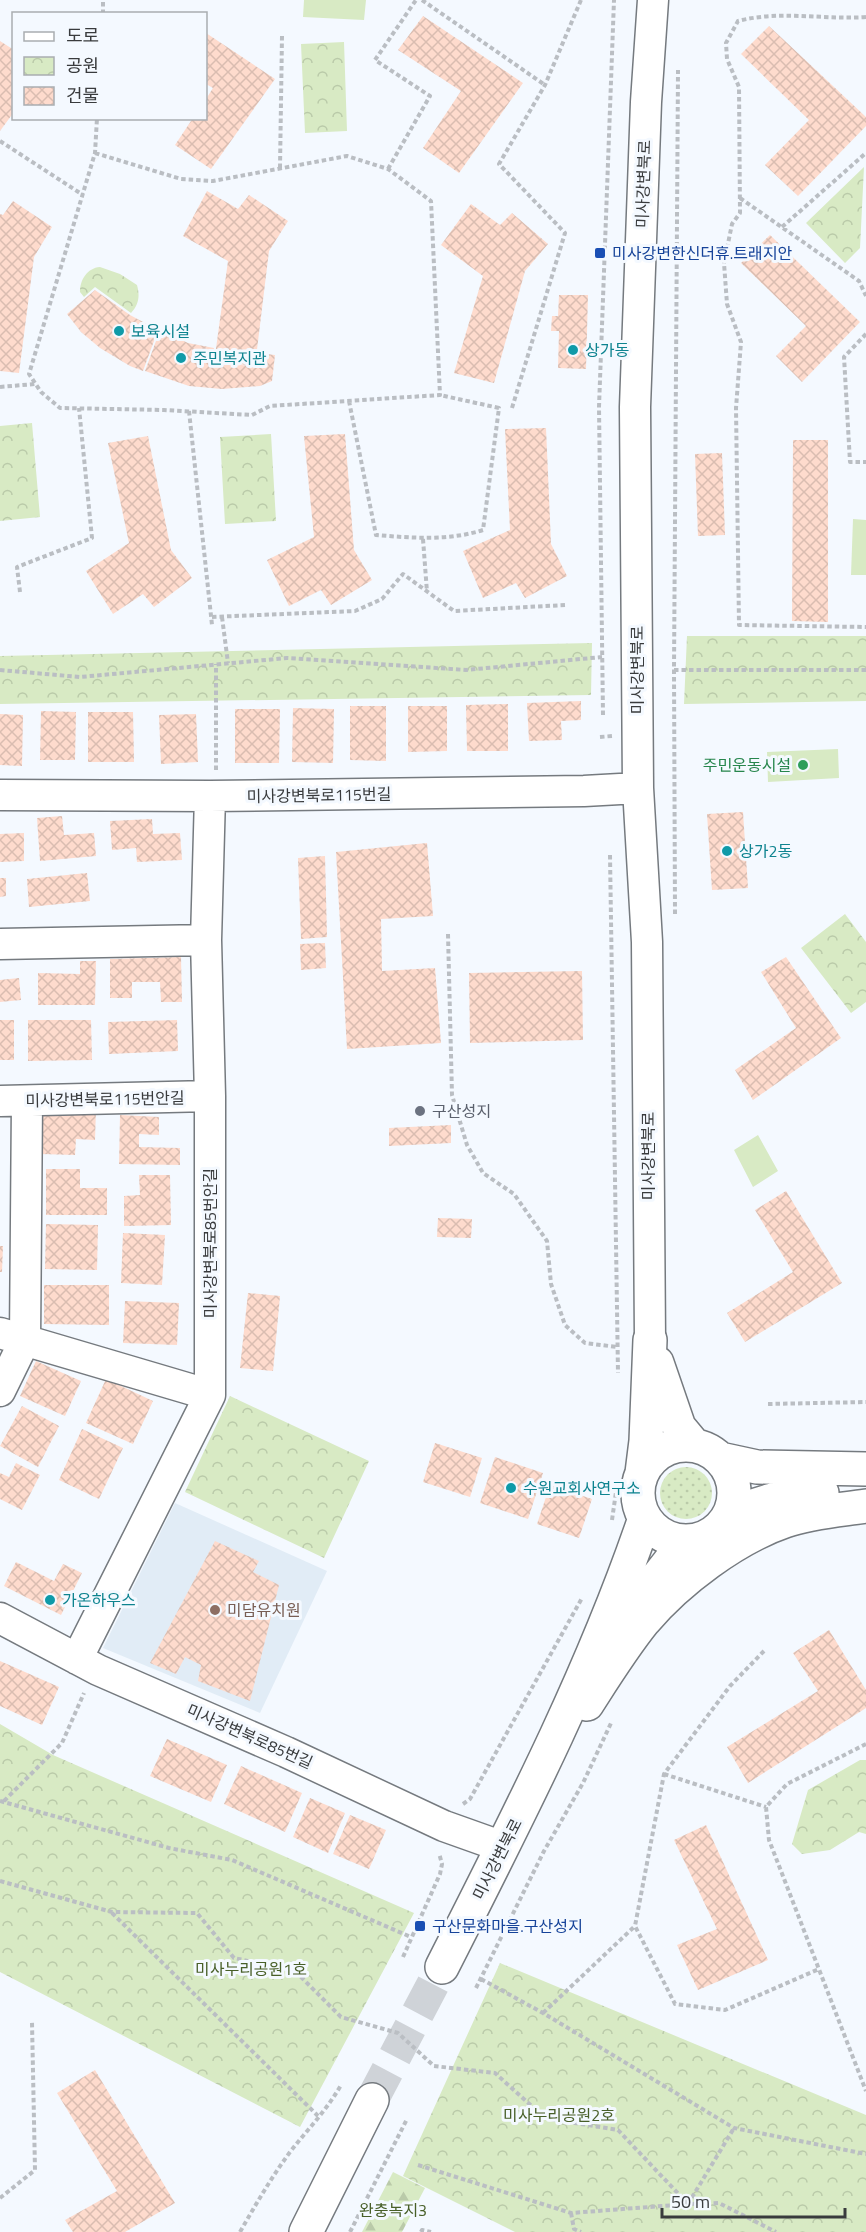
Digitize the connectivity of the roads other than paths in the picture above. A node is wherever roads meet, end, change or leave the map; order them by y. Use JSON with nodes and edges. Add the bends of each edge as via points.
{"nodes":[{"id":1,"x":653,"y":0,"type":"edge"},
{"id":2,"x":213,"y":785,"type":"junction"},
{"id":3,"x":638,"y":788,"type":"junction"},
{"id":4,"x":0,"y":795,"type":"edge"},
{"id":5,"x":206,"y":940,"type":"junction"},
{"id":6,"x":0,"y":944,"type":"edge"},
{"id":7,"x":210,"y":1096,"type":"junction"},
{"id":8,"x":13,"y":1101,"type":"edge"},
{"id":9,"x":13,"y":1337,"type":"edge"},
{"id":10,"x":650,"y":1340,"type":"junction"},
{"id":11,"x":0,"y":1391,"type":"edge"},
{"id":12,"x":210,"y":1395,"type":"junction"},
{"id":13,"x":707,"y":1452,"type":"junction"},
{"id":14,"x":866,"y":1469,"type":"edge"},
{"id":15,"x":630,"y":1476,"type":"junction"},
{"id":16,"x":866,"y":1490,"type":"edge"},
{"id":17,"x":866,"y":1506,"type":"edge"},
{"id":18,"x":645,"y":1518,"type":"junction"},
{"id":19,"x":727,"y":1519,"type":"junction"},
{"id":20,"x":686,"y":1542,"type":"junction"},
{"id":21,"x":0,"y":1618,"type":"edge"},
{"id":22,"x":82,"y":1672,"type":"junction"},
{"id":23,"x":575,"y":1690,"type":"junction"},
{"id":24,"x":535,"y":1784,"type":"junction"},
{"id":25,"x":503,"y":1847,"type":"junction"},
{"id":26,"x":442,"y":1967,"type":"tunnel mouth"},
{"id":27,"x":372,"y":2100,"type":"tunnel mouth"},
{"id":28,"x":306,"y":2232,"type":"edge"}],
"edges":[{"from":1,"to":3,"type":"street","name":"미사강변북로","via":[[635,407]]},
{"from":2,"to":3,"type":"street","name":"미사강변북로115번길","via":[[584,791]]},
{"from":2,"to":4,"type":"street","name":"미사강변북로115번길"},
{"from":2,"to":5,"type":"street","name":"미사강변북로85번안길"},
{"from":3,"to":10,"type":"street","name":"미사강변북로","via":[[647,942]]},
{"from":5,"to":6,"type":"street"},
{"from":5,"to":7,"type":"street","name":"미사강변북로85번안길"},
{"from":7,"to":8,"type":"street","name":"미사강변북로115번안길"},
{"from":7,"to":12,"type":"street","name":"미사강변북로85번안길"},
{"from":8,"to":9,"type":"street"},
{"from":9,"to":11,"type":"street"},
{"from":9,"to":12,"type":"street"},
{"from":10,"to":13,"type":"main road","via":[[679,1427]]},
{"from":10,"to":15,"type":"main road","via":[[646,1441]]},
{"from":12,"to":22,"type":"street","name":"미사강변북로85번안길"},
{"from":13,"to":14,"type":"main road","via":[[757,1467]]},
{"from":13,"to":15,"type":"main road","via":[[678,1445],[664,1450]]},
{"from":13,"to":19,"type":"main road","via":[[730,1472],[733,1504]]},
{"from":15,"to":18,"type":"main road","via":[[638,1486]]},
{"from":16,"to":19,"type":"main road","via":[[801,1494],[761,1502]]},
{"from":17,"to":24,"type":"main road","via":[[786,1520],[752,1535],[721,1553],[673,1592],[644,1621]]},
{"from":18,"to":20,"type":"main road","via":[[655,1531]]},
{"from":18,"to":23,"type":"main road","via":[[620,1590]]},
{"from":19,"to":20,"type":"main road","via":[[702,1539]]},
{"from":20,"to":23,"type":"main road","via":[[638,1597]]},
{"from":21,"to":22,"type":"street","name":"미사강변북로85번길"},
{"from":22,"to":25,"type":"street","name":"미사강변북로85번길","via":[[98,1671],[444,1826]]},
{"from":23,"to":24,"type":"main road"},
{"from":24,"to":25,"type":"main road","name":"미사강변북로"},
{"from":25,"to":26,"type":"main road","name":"미사강변북로"},
{"from":27,"to":28,"type":"main road"}]}
